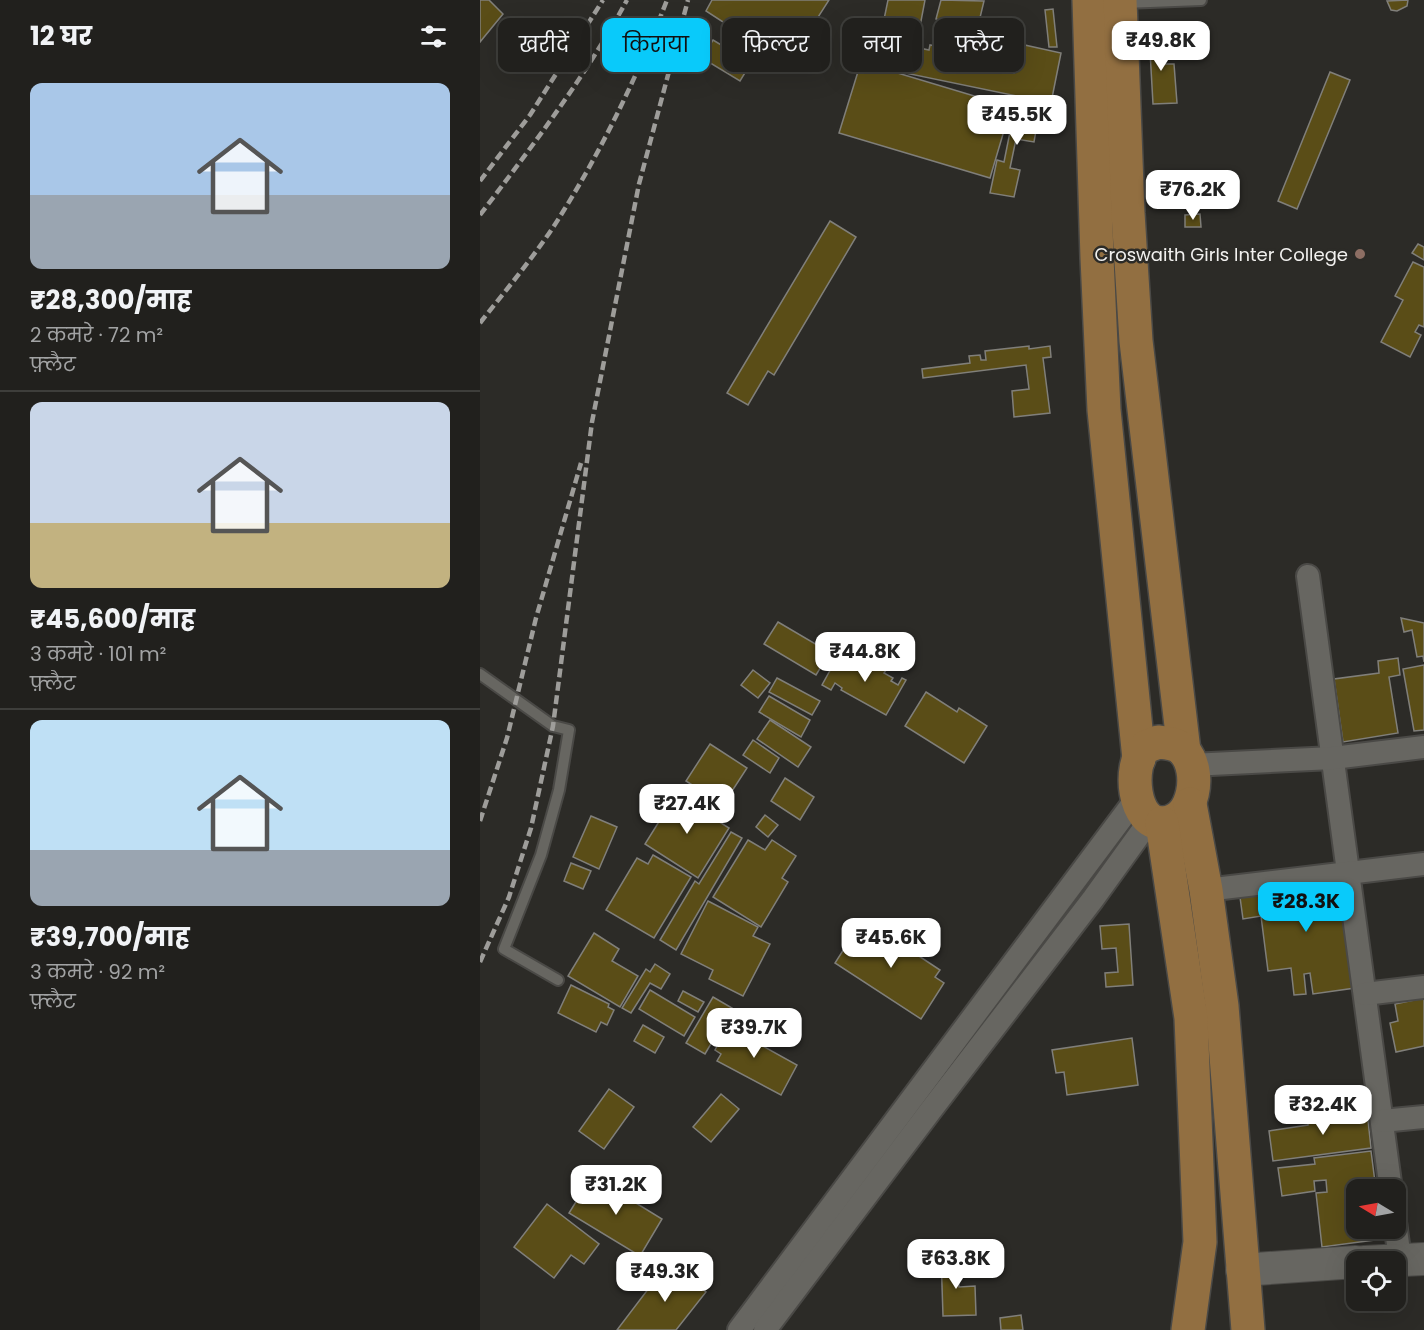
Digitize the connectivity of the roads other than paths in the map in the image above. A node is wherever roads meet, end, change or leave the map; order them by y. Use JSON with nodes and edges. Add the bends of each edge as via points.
{"nodes":[{"id":1,"x":1184,"y":0,"type":"edge"},
{"id":2,"x":1201,"y":0,"type":"edge"},
{"id":3,"x":1110,"y":1,"type":"edge"},
{"id":4,"x":1308,"y":576,"type":"dead end"},
{"id":5,"x":480,"y":674,"type":"edge"},
{"id":6,"x":1424,"y":747,"type":"edge"},
{"id":7,"x":1187,"y":758,"type":"junction"},
{"id":8,"x":1333,"y":758,"type":"junction"},
{"id":9,"x":1139,"y":759,"type":"junction"},
{"id":10,"x":1190,"y":804,"type":"junction"},
{"id":11,"x":1149,"y":814,"type":"junction"},
{"id":12,"x":1424,"y":864,"type":"edge"},
{"id":13,"x":1348,"y":873,"type":"junction"},
{"id":14,"x":1206,"y":890,"type":"junction"},
{"id":15,"x":558,"y":980,"type":"dead end"},
{"id":16,"x":1424,"y":987,"type":"edge"},
{"id":17,"x":1365,"y":994,"type":"junction"},
{"id":18,"x":1424,"y":1117,"type":"edge"},
{"id":19,"x":1382,"y":1121,"type":"junction"},
{"id":20,"x":1390,"y":1179,"type":"edge"},
{"id":21,"x":1403,"y":1239,"type":"edge"},
{"id":22,"x":1200,"y":1242,"type":"junction"},
{"id":23,"x":1241,"y":1256,"type":"junction"},
{"id":24,"x":1412,"y":1259,"type":"edge"},
{"id":25,"x":1346,"y":1261,"type":"edge"},
{"id":26,"x":739,"y":1330,"type":"edge"},
{"id":27,"x":765,"y":1330,"type":"edge"},
{"id":28,"x":1188,"y":1330,"type":"edge"},
{"id":29,"x":1248,"y":1330,"type":"edge"}],
"edges":[{"from":1,"to":2,"type":"lane"},
{"from":1,"to":3,"type":"lane"},
{"from":3,"to":7,"type":"main road","via":[[1136,341]]},
{"from":3,"to":9,"type":"main road","via":[[1097,258],[1104,410]]},
{"from":4,"to":8,"type":"street"},
{"from":5,"to":15,"type":"lane","via":[[553,726],[569,730],[559,790],[541,855],[504,949]]},
{"from":6,"to":8,"type":"street"},
{"from":7,"to":8,"type":"street"},
{"from":7,"to":9,"type":"main road","via":[[1173,744],[1158,742],[1146,747]]},
{"from":7,"to":10,"type":"main road","via":[[1193,788]]},
{"from":8,"to":13,"type":"street"},
{"from":9,"to":11,"type":"main road","via":[[1135,779]]},
{"from":10,"to":11,"type":"main road","via":[[1172,821]]},
{"from":10,"to":14,"type":"main road"},
{"from":11,"to":22,"type":"main road","via":[[1191,1018]]},
{"from":11,"to":26,"type":"street"},
{"from":11,"to":27,"type":"street","via":[[1093,899]]},
{"from":12,"to":13,"type":"street"},
{"from":13,"to":14,"type":"street"},
{"from":13,"to":17,"type":"street"},
{"from":14,"to":23,"type":"main road","via":[[1222,1006]]},
{"from":16,"to":17,"type":"street"},
{"from":17,"to":19,"type":"street"},
{"from":18,"to":19,"type":"street"},
{"from":19,"to":20,"type":"street"},
{"from":21,"to":24,"type":"street"},
{"from":22,"to":23,"type":"main road","via":[[1215,1240]]},
{"from":22,"to":28,"type":"main road"},
{"from":23,"to":25,"type":"street"},
{"from":23,"to":29,"type":"main road"}]}
